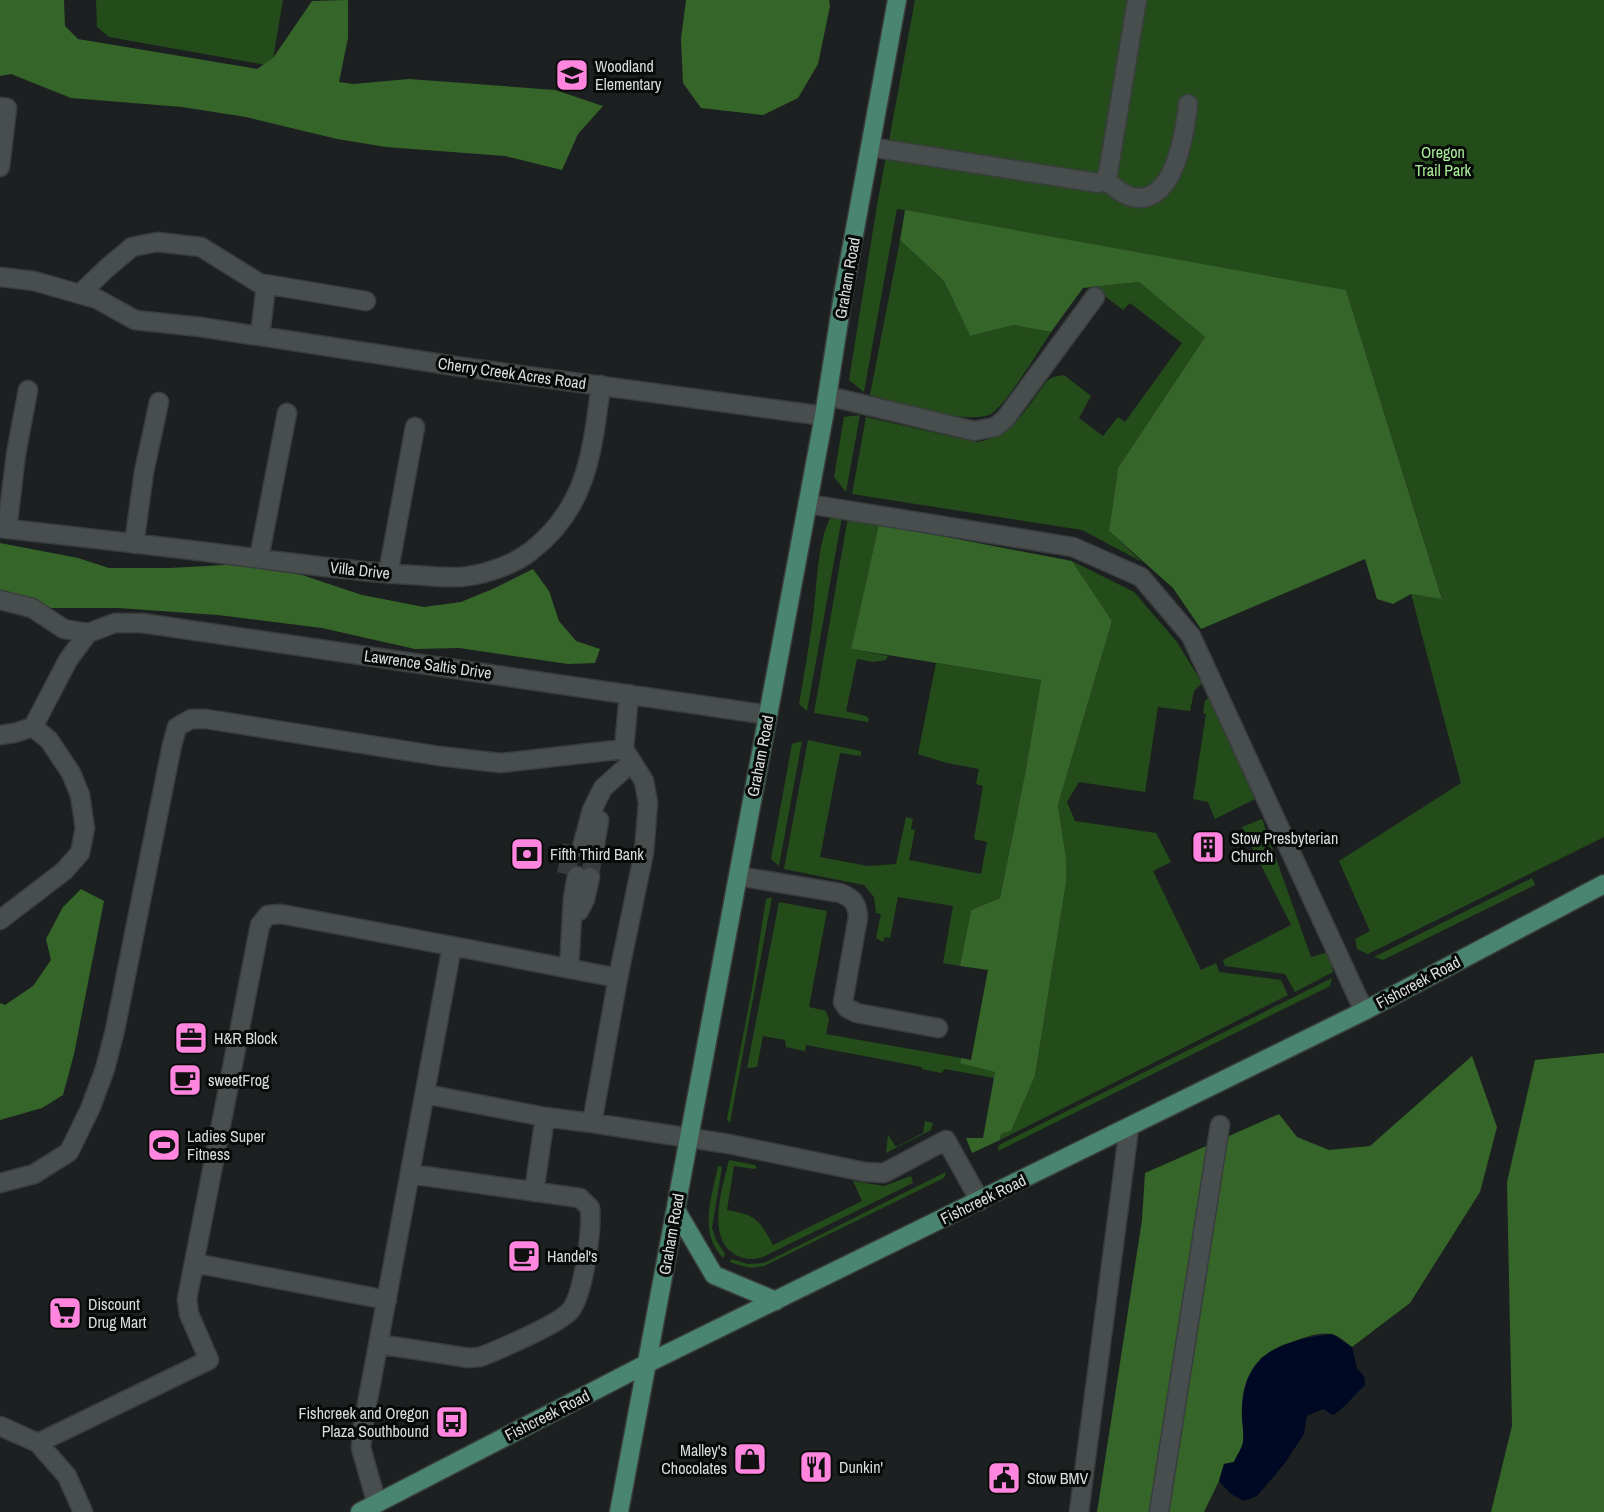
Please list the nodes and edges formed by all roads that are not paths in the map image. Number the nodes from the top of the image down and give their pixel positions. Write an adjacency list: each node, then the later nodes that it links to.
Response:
1 (897, 0): 5 (main road, Graham Road)
2 (1137, 0): 7 (street)
3 (1188, 104): 7 (street)
4 (0, 107): 6 (street)
5 (870, 147): 7 (street); 16 (main road, Graham Road)
6 (0, 167)
7 (1105, 180)
8 (0, 277): 10 (street, Cherry Creek Acres Road)
9 (266, 285): 10 (street); 12 (street); 13 (street)
10 (80, 294): 13 (street, Cherry Creek Acres Road)
11 (1095, 297): 16 (street)
12 (366, 301)
13 (260, 336): 14 (street, Cherry Creek Acres Road)
14 (601, 385): 19 (street, Cherry Creek Acres Road); 25 (street, Villa Drive)
15 (28, 390): 22 (street)
16 (828, 396): 19 (main road, Graham Road)
17 (159, 402): 23 (street)
18 (287, 413): 24 (street)
19 (824, 416): 21 (main road, Graham Road)
20 (415, 427): 25 (street)
21 (808, 504): 29 (main road, Graham Road); 41 (street)
22 (3, 529): 23 (street, Villa Drive)
23 (134, 544): 24 (street, Villa Drive)
24 (259, 558): 25 (street, Villa Drive)
25 (388, 574)
26 (0, 600): 27 (street)
27 (88, 633): 28 (street, Lawrence Saltis Drive); 30 (street)
28 (629, 694): 29 (street, Lawrence Saltis Drive); 32 (street)
29 (768, 715): 35 (main road, Graham Road)
30 (33, 728): 31 (street); 37 (street)
31 (0, 735)
32 (628, 756): 33 (street); 40 (street); 50 (street)
33 (583, 848)
34 (578, 875): 39 (street)
35 (738, 876): 42 (street); 48 (main road, Graham Road)
36 (1604, 884): 41 (main road, Fishcreek Road)
37 (0, 920)
38 (453, 946): 39 (street); 43 (street); 54 (street)
39 (568, 969): 40 (street)
40 (618, 978): 45 (street)
41 (1364, 1011): 47 (main road, Fishcreek Road)
42 (938, 1028)
43 (425, 1094): 44 (street); 49 (street)
44 (545, 1117): 45 (street); 51 (street)
45 (592, 1123): 48 (street)
46 (1220, 1125): 66 (street)
47 (1128, 1128): 52 (main road, Fishcreek Road); 65 (street)
48 (688, 1137): 52 (street); 53 (main road, Graham Road)
49 (410, 1174): 51 (street); 55 (street)
50 (0, 1183)
51 (534, 1191): 57 (street)
52 (980, 1201): 56 (main road, Fishcreek Road)
53 (676, 1210): 56 (main road); 58 (main road, Graham Road)
54 (194, 1263): 55 (street); 60 (street)
55 (387, 1300): 57 (street)
56 (776, 1301): 58 (main road, Fishcreek Road)
57 (378, 1344): 61 (street)
58 (648, 1363): 61 (main road, Fishcreek Road); 64 (main road, Graham Road)
59 (0, 1426): 60 (street)
60 (38, 1443): 62 (street)
61 (377, 1504): 63 (main road, Fishcreek Road)
62 (83, 1512)
63 (360, 1512)
64 (620, 1512)
65 (1079, 1512)
66 (1159, 1512)

